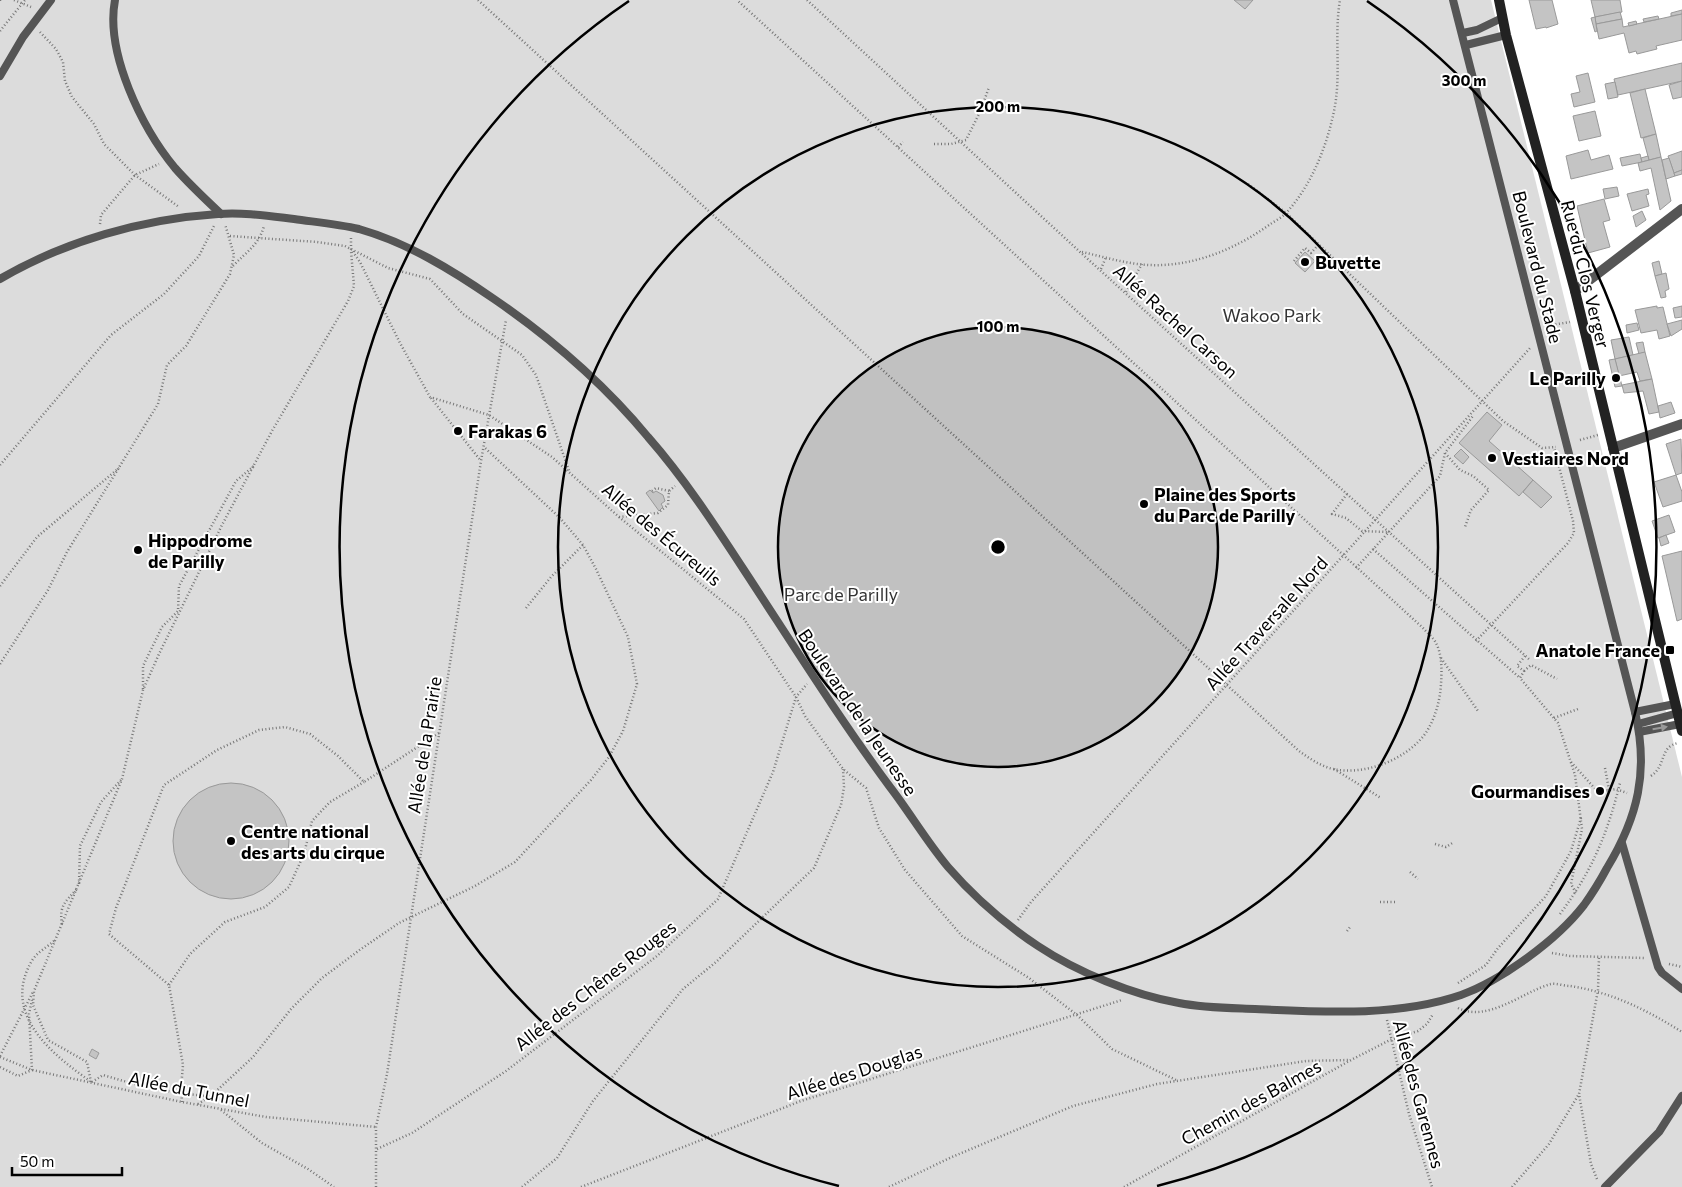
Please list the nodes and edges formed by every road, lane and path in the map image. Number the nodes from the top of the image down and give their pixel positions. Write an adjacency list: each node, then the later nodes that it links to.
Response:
1 (14, 0): 9 (path)
2 (51, 0): 11 (lane)
3 (115, 0): 24 (lane)
4 (478, 0): 92 (path)
5 (737, 0): 23 (path)
6 (1340, 0): 28 (path)
7 (1453, 0): 15 (lane, Boulevard du Stade)
8 (1499, 0): 12 (street, Rue du Clos Verger)
9 (24, 1): 11 (path); 14 (path)
10 (809, 1): 21 (path, Allée Rachel Carson)
11 (41, 13): 13 (lane)
12 (1502, 18): 15 (lane); 16 (street, Rue du Clos Verger)
13 (32, 24): 18 (lane); 25 (path)
14 (0, 31)
15 (1463, 33): 17 (lane, Boulevard du Stade)
16 (1506, 35): 17 (lane); 45 (street, Rue du Clos Verger)
17 (1466, 45): 50 (lane, Boulevard du Stade)
18 (0, 76)
19 (989, 86): 21 (path)
20 (903, 142): 23 (path)
21 (962, 142): 22 (path); 38 (path, Allée Rachel Carson)
22 (934, 144)
23 (898, 147): 77 (path)
24 (169, 159): 25 (path); 29 (lane)
25 (135, 175): 31 (path); 33 (path)
26 (1248, 184): 28 (path)
27 (1682, 209): 45 (street)
28 (1286, 213): 36 (path); 41 (path)
29 (221, 214): 30 (lane, Boulevard de la Jeunesse); 31 (lane, Boulevard de la Jeunesse); 34 (path); 62 (path)
30 (266, 216): 32 (lane, Boulevard de la Jeunesse); 35 (path)
31 (194, 217): 33 (lane, Boulevard de la Jeunesse)
32 (351, 227): 37 (path); 47 (lane, Boulevard de la Jeunesse)
33 (98, 236): 44 (lane, Boulevard de la Jeunesse)
34 (230, 236): 35 (path); 42 (path)
35 (260, 238): 37 (path); 42 (path)
36 (1319, 244): 40 (path); 53 (path)
37 (351, 249): 51 (path); 52 (path); 64 (path)
38 (1080, 252): 39 (path); 43 (path, Allée Rachel Carson)
39 (1106, 257): 41 (path); 43 (path)
40 (1294, 261)
41 (1142, 264): 46 (path)
42 (232, 267): 63 (path)
43 (1101, 269): 46 (path, Allée Rachel Carson)
44 (0, 279)
45 (1575, 291): 59 (street, Rue du Clos Verger)
46 (1126, 292): 69 (path, Allée Rachel Carson)
47 (508, 309): 51 (path, Allée de la Prairie); 66 (lane, Boulevard de la Jeunesse)
48 (1571, 321): 49 (path)
49 (1552, 326)
50 (1540, 336): 53 (path, Allée Traversale Nord); 97 (lane, Boulevard du Stade)
51 (502, 342): 54 (path, Allée de la Prairie); 65 (path)
52 (430, 397): 54 (path, Allée des Écureuils); 61 (path)
53 (1483, 403): 60 (path); 71 (path, Allée Traversale Nord); 82 (path)
54 (489, 415): 58 (path, Allée de la Prairie); 65 (path, Allée des Écureuils)
55 (1682, 424): 59 (street)
56 (1598, 435): 57 (path)
57 (1580, 440)
58 (484, 447): 61 (path, Allée de la Prairie); 75 (path)
59 (1613, 448): 98 (street, Rue du Clos Verger)
60 (1445, 453): 72 (path); 74 (path)
61 (482, 461): 101 (path, Allée de la Prairie)
62 (0, 466)
63 (122, 466): 79 (path); 87 (path)
64 (255, 466): 81 (path); 81 (path)
65 (569, 472): 70 (path, Allée des Écureuils)
66 (683, 481): 68 (path); 89 (lane, Boulevard de la Jeunesse)
67 (652, 491): 68 (path)
68 (669, 491): 70 (path)
69 (1346, 494): 71 (path, Allée Rachel Carson); 73 (path)
70 (619, 517): 94 (path, Allée des Écureuils)
71 (1376, 521): 73 (path, Allée Traversale Nord); 74 (path, Allée Rachel Carson)
72 (1465, 527)
73 (1367, 530): 74 (path); 77 (path, Allée Traversale Nord)
74 (1388, 532): 76 (path); 82 (path, Allée Rachel Carson)
75 (583, 545): 80 (path); 125 (path)
76 (1373, 548): 78 (path); 83 (path)
77 (1344, 556): 78 (path); 92 (path, Allée Traversale Nord)
78 (1356, 568): 84 (path)
79 (0, 586)
80 (526, 608)
81 (178, 611): 93 (path); 93 (path)
82 (1490, 624): 83 (path); 85 (path, Allée Rachel Carson)
83 (1476, 641): 90 (path)
84 (1440, 656): 96 (path); 104 (path)
85 (1525, 656): 86 (path, Allée Rachel Carson); 88 (path)
86 (1530, 660)
87 (0, 664)
88 (1524, 671): 90 (path); 91 (path)
89 (814, 676): 94 (path, Allée des Chênes Rouges); 128 (lane, Boulevard de la Jeunesse)
90 (1520, 678): 99 (path)
91 (1557, 679)
92 (1227, 686): 104 (path); 128 (path, Allée Traversale Nord)
93 (143, 690): 107 (path)
94 (796, 697): 106 (path, Allée des Écureuils); 163 (path, Allée des Chênes Rouges)
95 (1578, 709): 99 (path)
96 (1478, 710)
97 (1635, 712): 98 (lane); 100 (lane, Boulevard du Stade)
98 (1679, 717): 100 (lane)
99 (1554, 718): 103 (path)
100 (1638, 728): 108 (lane, Boulevard du Stade)
101 (439, 733): 109 (path); 125 (path, Allée de la Prairie)
102 (1682, 742): 108 (path)
103 (1570, 761): 111 (path); 115 (path)
104 (1333, 768): 114 (path)
105 (1605, 768): 111 (path)
106 (843, 769): 144 (path, Allée des Écureuils); 166 (path)
107 (122, 779): 121 (path); 121 (path)
108 (1641, 779): 113 (lane, Boulevard du Stade)
109 (364, 782): 136 (path); 136 (path)
110 (1620, 783): 112 (path)
111 (1609, 790): 112 (path)
112 (1619, 790): 113 (path); 122 (path)
113 (1638, 797): 117 (lane, Boulevard du Stade)
114 (1381, 798)
115 (1581, 818): 122 (path); 141 (path, Chemin des Balmes)
116 (1454, 842): 118 (path)
117 (1622, 843): 132 (lane, Boulevard du Stade); 137 (lane)
118 (1435, 844)
119 (1410, 872): 120 (path)
120 (1418, 879)
121 (79, 887): 127 (path); 127 (path)
122 (1576, 892): 126 (path)
123 (1380, 902): 124 (path)
124 (1397, 902)
125 (410, 919): 157 (path); 162 (path, Allée de la Prairie)
126 (1555, 920)
127 (62, 924): 131 (path)
128 (1012, 927): 140 (lane, Boulevard de la Jeunesse)
129 (1350, 927): 130 (path)
130 (1347, 931)
131 (55, 940): 135 (path); 139 (path)
132 (1535, 951): 133 (path); 141 (lane, Boulevard de la Jeunesse)
133 (1599, 957): 134 (path); 138 (path)
134 (1641, 958)
135 (18, 985)
136 (169, 985): 155 (path)
137 (1682, 989)
138 (1598, 990): 141 (path); 146 (path); 156 (path)
139 (34, 991): 145 (path); 147 (path); 154 (path)
140 (1140, 994): 143 (lane, Boulevard de la Jeunesse); 144 (path, Allée des Douglas)
141 (1442, 1000): 143 (lane, Boulevard de la Jeunesse); 148 (path, Chemin des Balmes)
142 (17, 1009): 145 (path)
143 (1379, 1010): 148 (path, Allée des Garennes)
144 (1077, 1015): 153 (path, Allée des Écureuils); 167 (path, Allée des Douglas)
145 (20, 1018): 147 (path); 149 (path)
146 (1682, 1032)
147 (31, 1033): 152 (path); 154 (path)
148 (1390, 1040): 150 (path, Chemin des Balmes); 170 (path, Allée des Garennes)
149 (0, 1057): 152 (path, Allée du Tunnel)
150 (1351, 1060): 153 (path); 169 (path, Chemin des Balmes)
151 (0, 1067): 152 (path)
152 (32, 1070): 154 (path, Allée du Tunnel)
153 (1178, 1081): 168 (path)
154 (91, 1082): 155 (path); 159 (path, Allée du Tunnel)
155 (181, 1094): 157 (path); 159 (path)
156 (1579, 1094): 171 (path); 172 (path)
157 (211, 1096): 160 (path)
158 (1682, 1096): 172 (lane)
159 (182, 1102): 160 (path, Allée du Tunnel)
160 (198, 1104): 161 (path, Allée du Tunnel)
161 (220, 1109): 162 (path, Allée du Tunnel); 164 (path)
162 (376, 1127): 163 (path, Allée de la Prairie)
163 (377, 1149): 165 (path, Allée de la Prairie)
164 (334, 1187)
165 (376, 1187)
166 (522, 1187)
167 (581, 1187)
168 (889, 1187)
169 (1124, 1187)
170 (1432, 1187)
171 (1512, 1187)
172 (1603, 1187)

